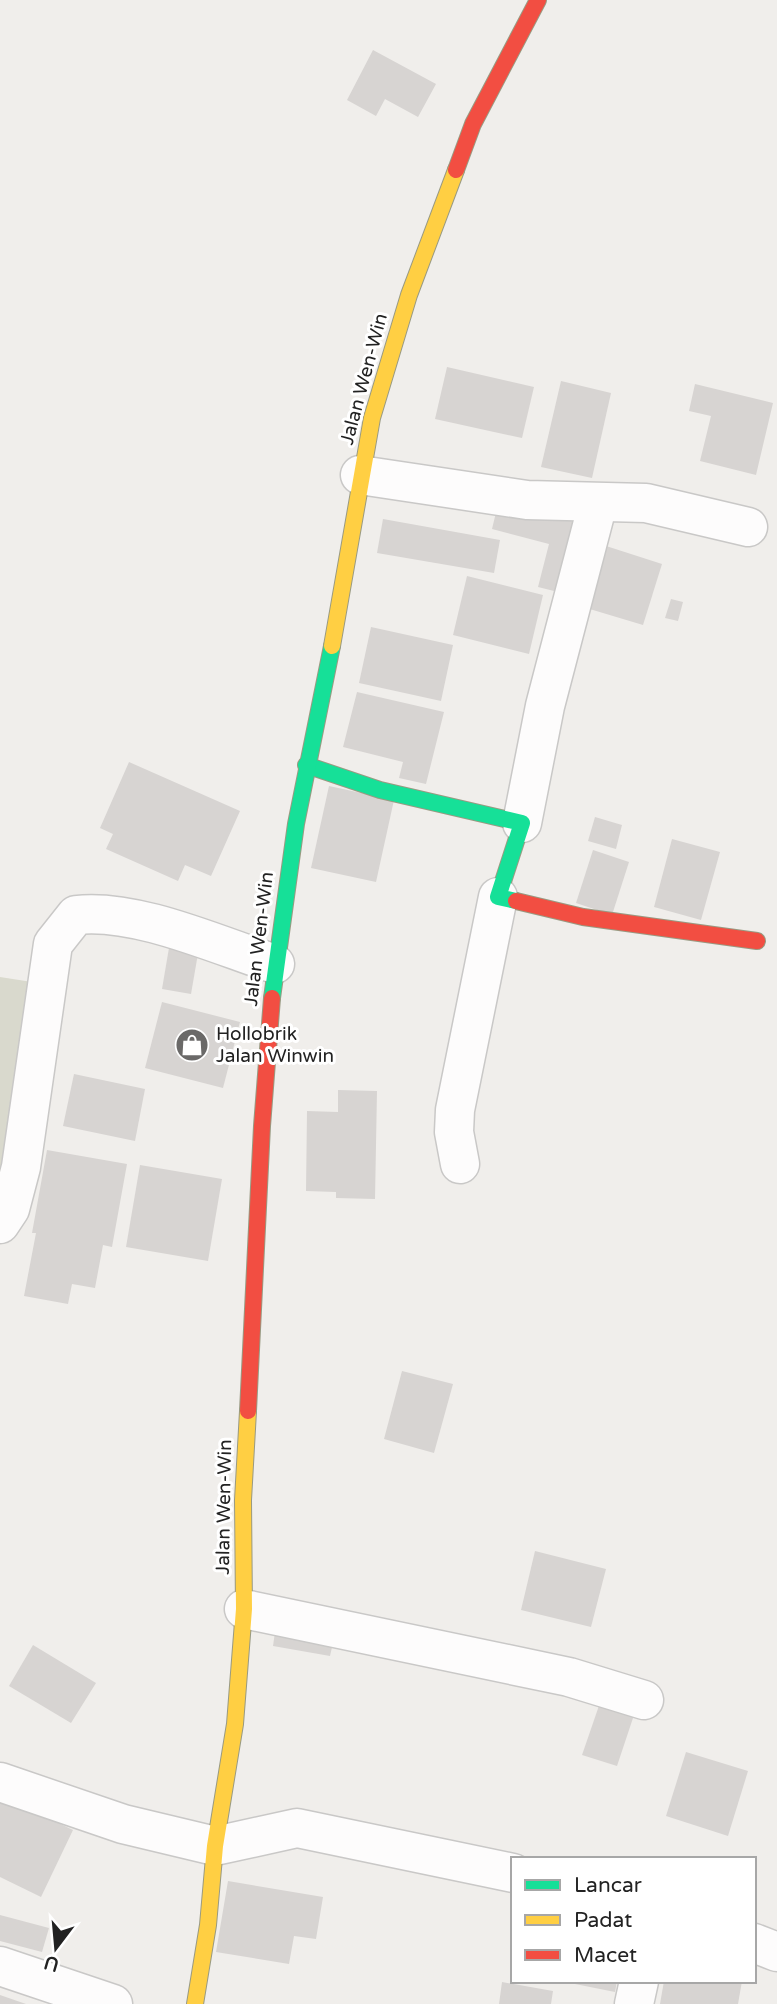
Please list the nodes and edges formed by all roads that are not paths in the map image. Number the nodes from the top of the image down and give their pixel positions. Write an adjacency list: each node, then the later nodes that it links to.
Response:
1 (538, 0): 2 (street, Jalan Wen-Win)
2 (360, 475): 3 (street); 5 (street, Jalan Wen-Win)
3 (598, 503): 4 (street); 6 (street)
4 (748, 527)
5 (306, 765): 6 (street); 9 (street, Jalan Wen-Win)
6 (522, 823): 7 (street)
7 (498, 897): 8 (street); 10 (street)
8 (757, 941)
9 (275, 964): 11 (street); 12 (street, Jalan Wen-Win)
10 (460, 1164)
11 (0, 1224)
12 (244, 1609): 13 (street); 15 (street, Jalan Wen-Win)
13 (644, 1700)
14 (0, 1782): 15 (street)
15 (215, 1846): 16 (street); 22 (street, Jalan Wen-Win)
16 (511, 1873)
17 (756, 1944): 18 (street)
18 (777, 1952)
19 (0, 1966): 21 (street)
20 (639, 1983): 23 (street)
21 (113, 2004)
22 (195, 2004)
23 (634, 2004)

